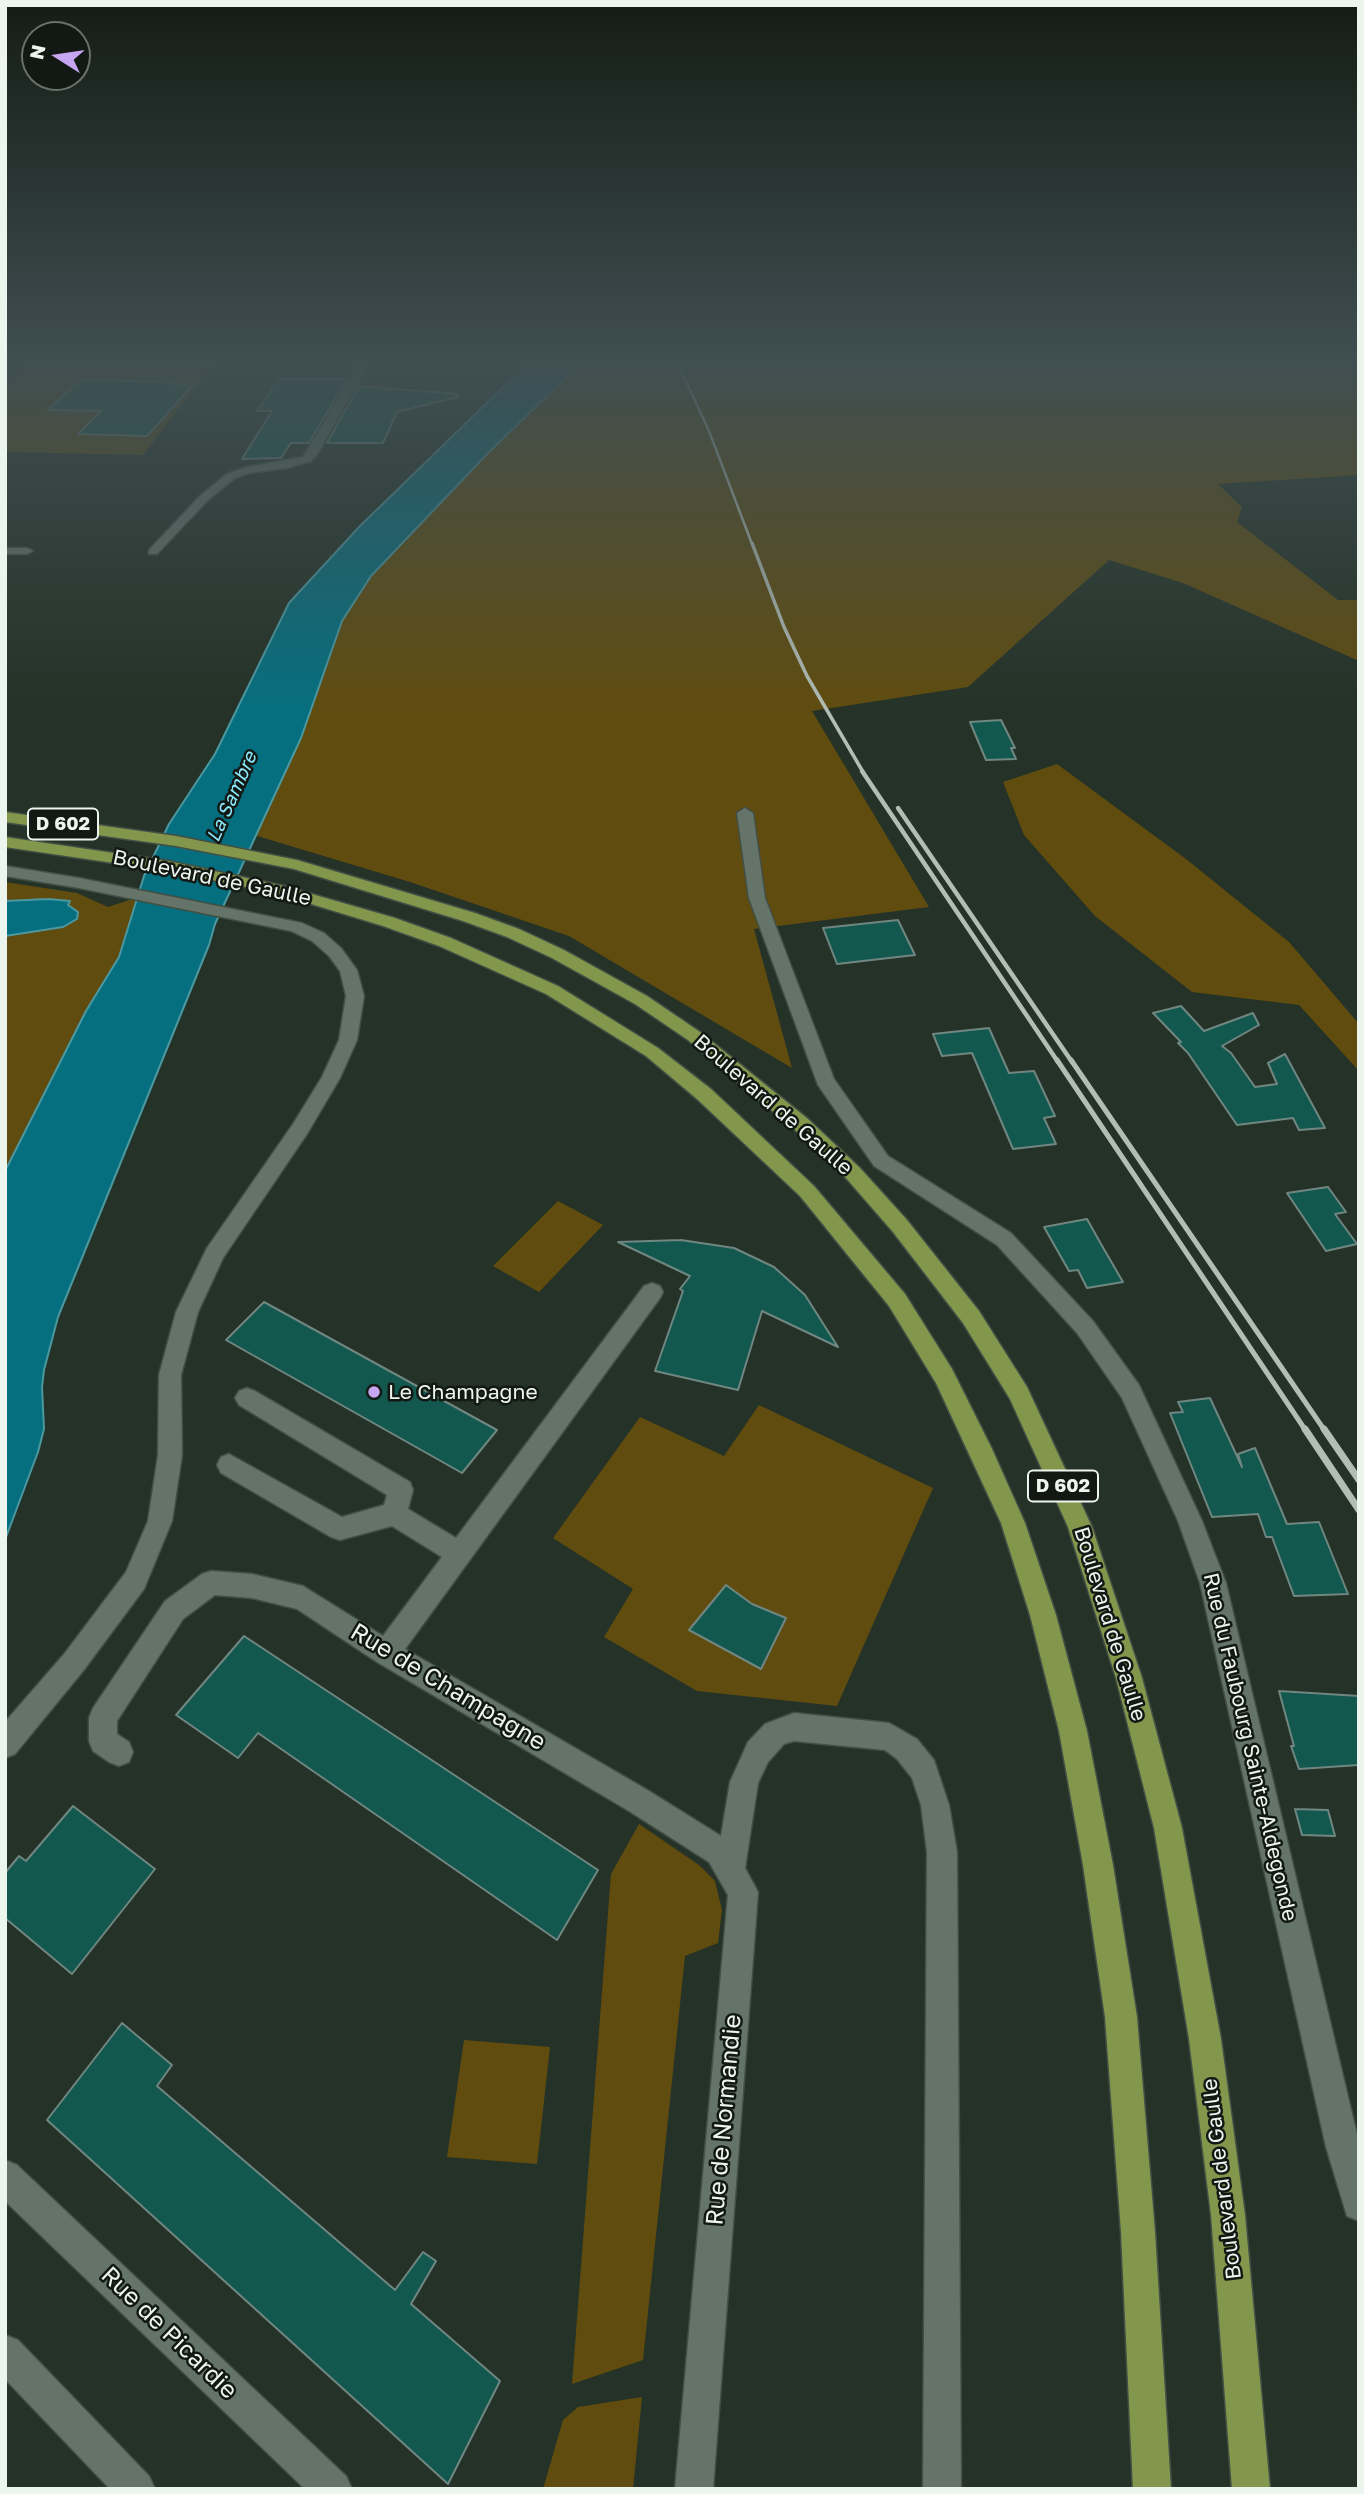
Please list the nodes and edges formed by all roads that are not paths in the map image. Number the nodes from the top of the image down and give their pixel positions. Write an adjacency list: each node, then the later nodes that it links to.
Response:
1 (226, 480): 4 (street)
2 (5, 551): 3 (street)
3 (27, 551)
4 (153, 552)
5 (745, 813): 20 (street, Rue du Faubourg Sainte-Aldegonde)
6 (5, 817): 27 (main road, Boulevard de Gaulle / D 602)
7 (5, 842): 26 (main road, Boulevard de Gaulle / D 602)
8 (5, 871): 15 (street)
9 (652, 1292): 13 (street)
10 (247, 1398): 12 (street)
11 (229, 1465): 12 (street)
12 (394, 1514): 13 (street)
13 (459, 1554): 14 (street)
14 (387, 1653): 16 (street, Rue de Champagne); 17 (street, Rue de Champagne)
15 (5, 1744)
16 (119, 1752)
17 (639, 1801): 18 (street, Rue de Normandie)
18 (730, 1871): 24 (street, Rue de Normandie); 25 (street)
19 (5, 2177): 23 (street, Rue de Picardie)
20 (1359, 2204)
21 (5, 2353): 22 (street)
22 (136, 2489)
23 (333, 2489)
24 (694, 2489)
25 (942, 2489)
26 (1152, 2489)
27 (1251, 2489)

